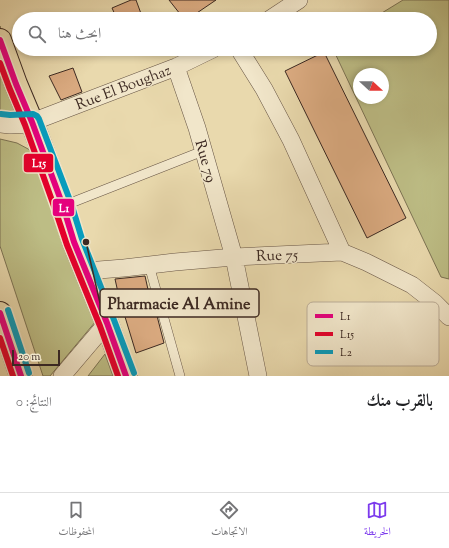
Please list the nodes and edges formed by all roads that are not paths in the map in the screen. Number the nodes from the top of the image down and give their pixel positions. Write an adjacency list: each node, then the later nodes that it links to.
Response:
1 (299, 0): 2 (street)
2 (281, 12)
3 (0, 40): 8 (main road)
4 (199, 56): 6 (street, Rue El Boughaz)
5 (244, 56): 11 (street)
6 (176, 67): 8 (street, Rue El Boughaz); 9 (street, Rue 79)
7 (0, 122): 8 (street)
8 (32, 122): 10 (main road)
9 (203, 151): 10 (lane); 12 (street, Rue 79)
10 (63, 206): 14 (main road)
11 (342, 252): 12 (street, Rue 75); 15 (street, Rue 75)
12 (234, 257): 13 (street, Rue 75); 20 (street, Rue 79)
13 (149, 265): 14 (street, Rue 75); 24 (lane)
14 (86, 271): 19 (main road)
15 (434, 302)
16 (439, 307): 18 (street, Rue 75)
17 (0, 313): 21 (main road)
18 (449, 317)
19 (107, 323): 22 (street); 23 (main road)
20 (256, 375)
21 (21, 376)
22 (62, 376)
23 (126, 376)
24 (180, 376)

